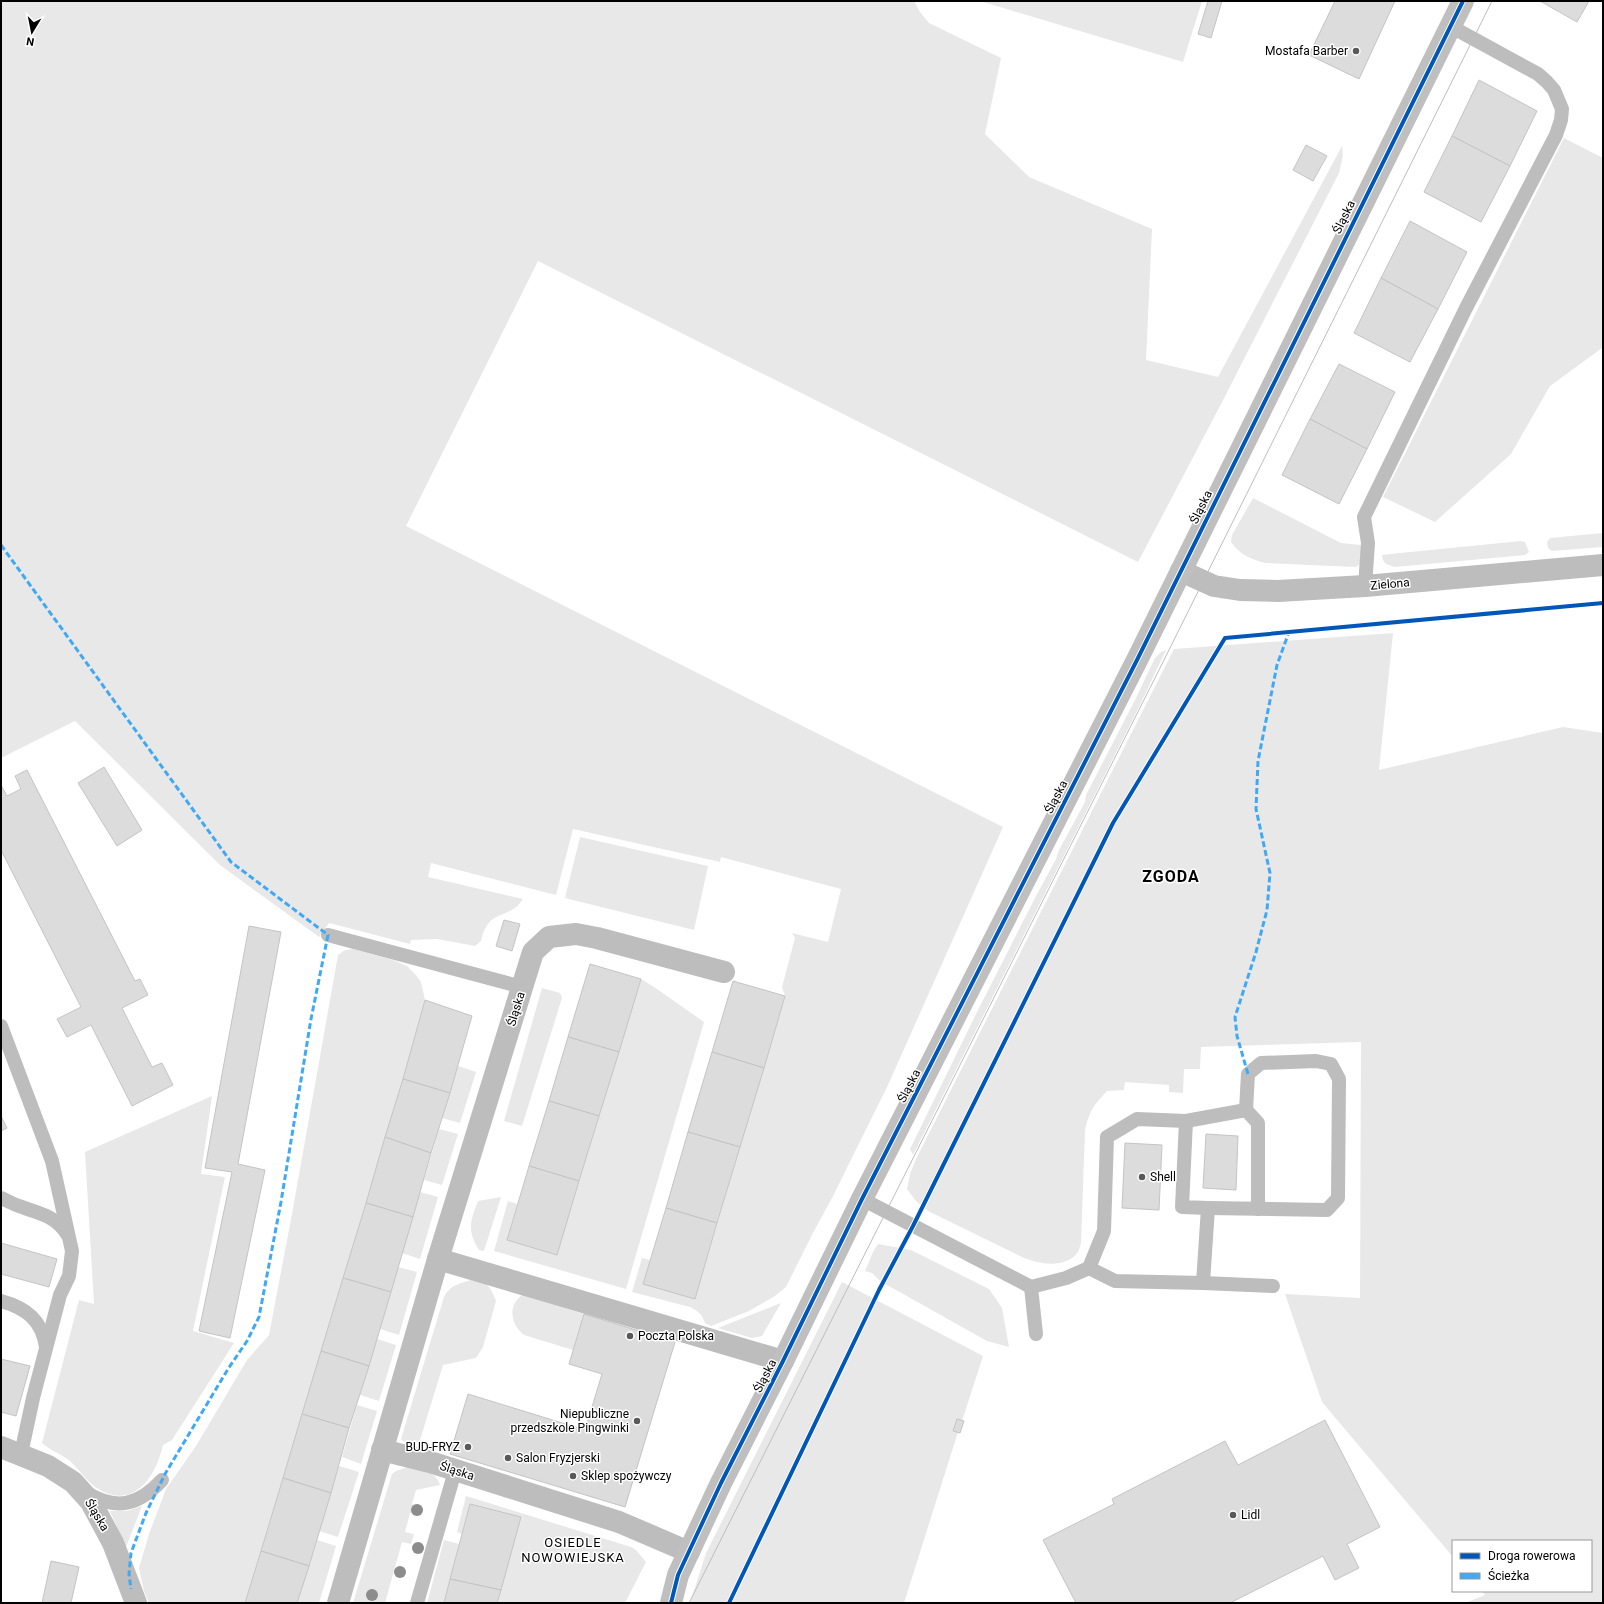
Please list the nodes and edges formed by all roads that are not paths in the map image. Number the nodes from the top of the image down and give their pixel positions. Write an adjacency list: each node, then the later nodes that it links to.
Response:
1 (1463, 1): 2 (street, Śląska)
2 (1450, 26): 4 (street, Śląska); 5 (lane)
3 (1603, 565): 5 (street, Zielona)
4 (1180, 571): 5 (street, Zielona); 13 (street, Śląska)
5 (1365, 586)
6 (328, 935): 8 (lane)
7 (724, 972): 8 (street, Śląska)
8 (522, 987): 17 (street, Śląska)
9 (1, 1026): 16 (lane)
10 (1246, 1110): 11 (lane); 15 (lane); 15 (lane)
11 (1186, 1120): 14 (lane); 18 (lane)
12 (1, 1198): 16 (lane)
13 (862, 1200): 21 (lane); 25 (street, Śląska)
14 (1208, 1208): 15 (lane); 19 (lane)
15 (1258, 1209)
16 (69, 1238): 24 (lane)
17 (438, 1259): 25 (street, Śląska); 27 (street, Śląska)
18 (1089, 1268): 19 (lane); 21 (lane)
19 (1203, 1283): 20 (lane)
20 (1272, 1286)
21 (1031, 1287): 23 (lane)
22 (1, 1301): 24 (lane)
23 (1036, 1334)
24 (46, 1347): 26 (lane)
25 (783, 1361): 31 (street, Śląska)
26 (11, 1450): 30 (street, Śląska)
27 (382, 1450): 28 (street, Śląska); 34 (street, Śląska)
28 (455, 1471): 31 (street, Śląska); 35 (lane)
29 (162, 1480): 30 (lane)
30 (77, 1487): 33 (street, Śląska)
31 (689, 1552): 32 (street, Śląska)
32 (678, 1575): 36 (street); 37 (street, Śląska)
33 (136, 1603)
34 (338, 1603)
35 (417, 1603)
36 (658, 1603)
37 (671, 1603)

